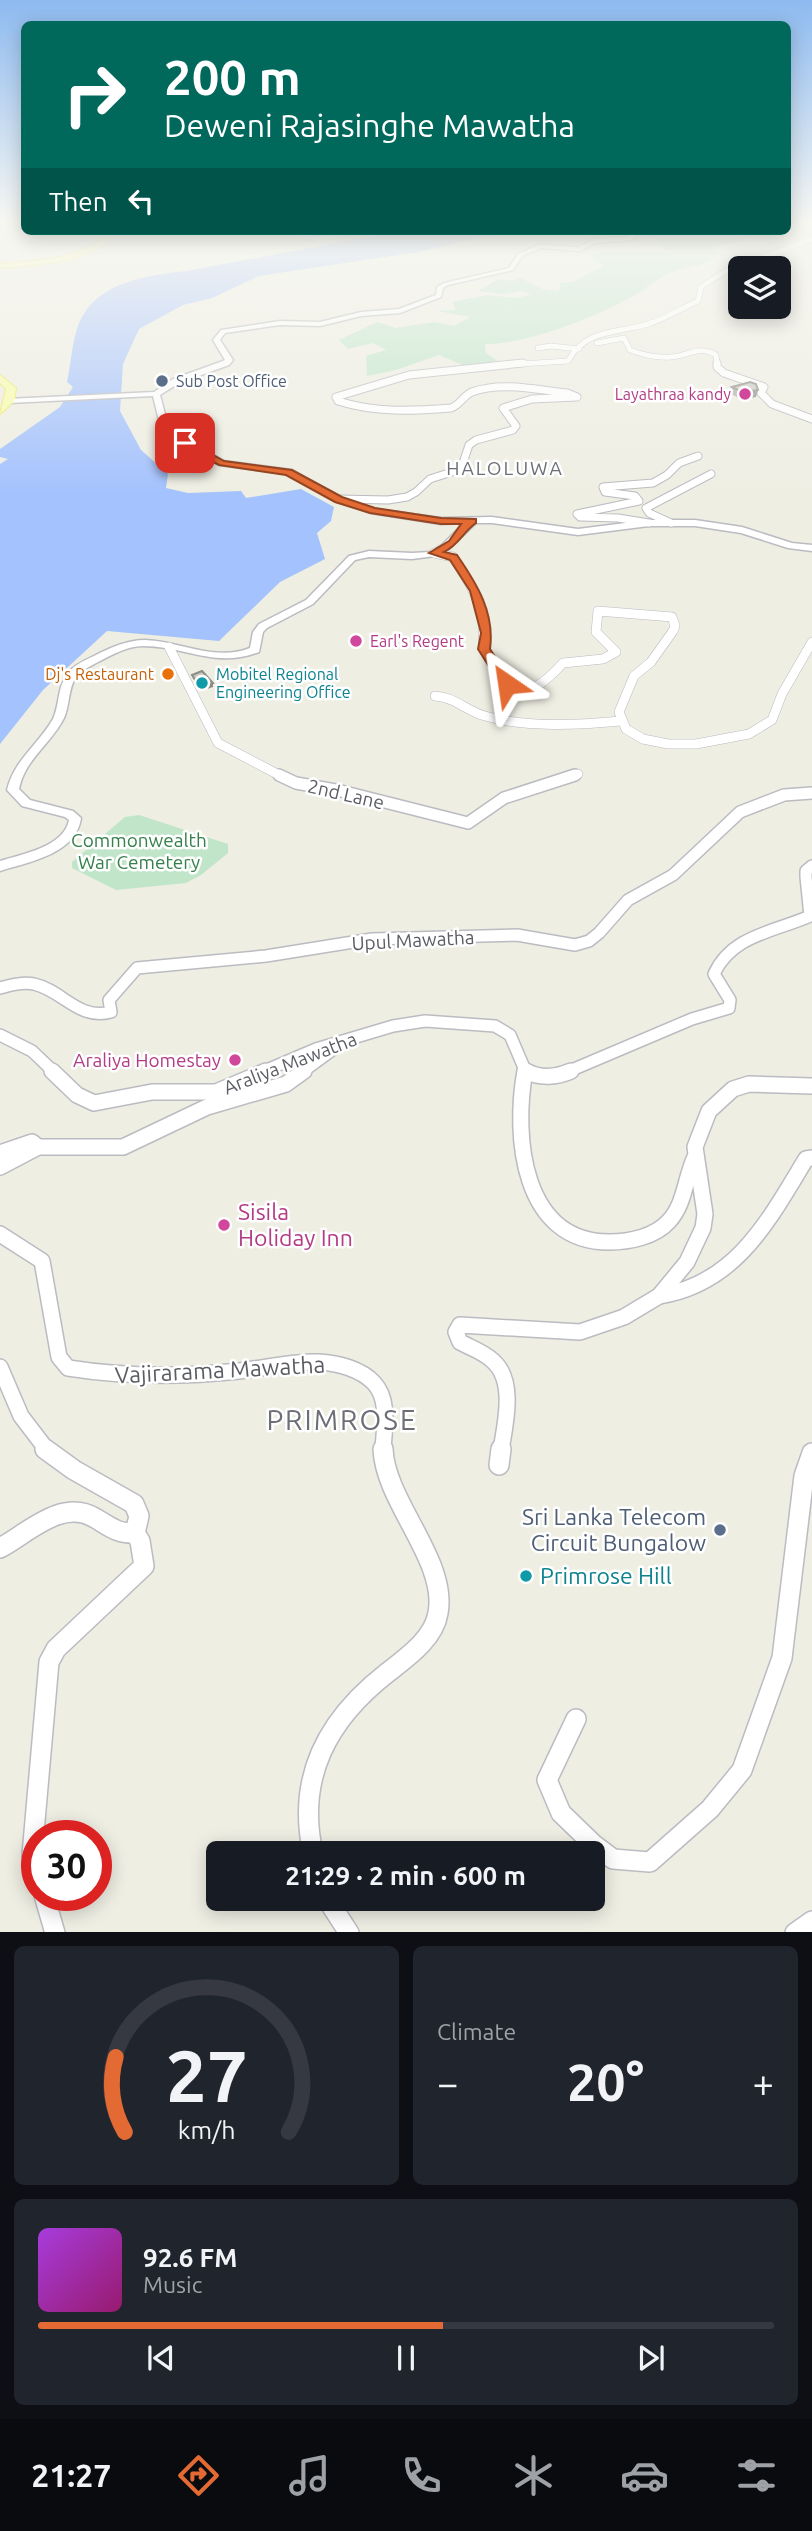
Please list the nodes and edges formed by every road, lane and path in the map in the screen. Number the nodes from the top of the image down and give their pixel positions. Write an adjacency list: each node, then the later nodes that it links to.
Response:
1 (377, 312): 8 (street)
2 (674, 312): 4 (street)
3 (626, 323): 4 (street)
4 (648, 324): 6 (street)
5 (538, 348): 6 (street)
6 (574, 350): 11 (street); 14 (street)
7 (0, 378): 9 (main road)
8 (156, 394): 9 (street); 14 (street)
9 (9, 401): 10 (main road)
10 (0, 411)
11 (812, 419)
12 (698, 456): 16 (street)
13 (710, 474): 17 (street)
14 (338, 499): 15 (street)
15 (473, 521): 16 (street); 19 (street)
16 (649, 523): 17 (street)
17 (671, 523): 18 (street)
18 (812, 548)
19 (434, 553): 21 (street); 23 (street)
20 (812, 642): 23 (street)
21 (169, 647): 24 (street, 2nd Lane); 26 (street)
22 (435, 696): 23 (street)
23 (621, 721)
24 (578, 774)
25 (812, 793): 28 (street, Upul Mawatha)
26 (0, 866)
27 (812, 866): 31 (street)
28 (0, 988)
29 (0, 1035): 30 (street, Araliya Mawatha)
30 (346, 1040): 31 (street, Araliya Mawatha); 33 (street)
31 (526, 1070): 35 (street)
32 (812, 1086): 35 (street)
33 (38, 1147): 34 (street); 37 (street)
34 (0, 1153)
35 (695, 1157): 39 (street)
36 (812, 1158): 39 (street)
37 (0, 1167)
38 (0, 1234): 47 (street, Vajirarama Mawatha)
39 (659, 1296): 42 (street)
40 (0, 1367): 43 (street)
41 (812, 1453): 45 (street)
42 (499, 1465)
43 (135, 1533): 44 (street); 46 (street)
44 (0, 1548)
45 (576, 1719)
46 (35, 1820)
47 (309, 1841)
48 (49, 1911): 51 (street)
49 (335, 1911): 52 (street)
50 (812, 1921): 53 (street)
51 (55, 1932)
52 (348, 1932)
53 (796, 1932)

